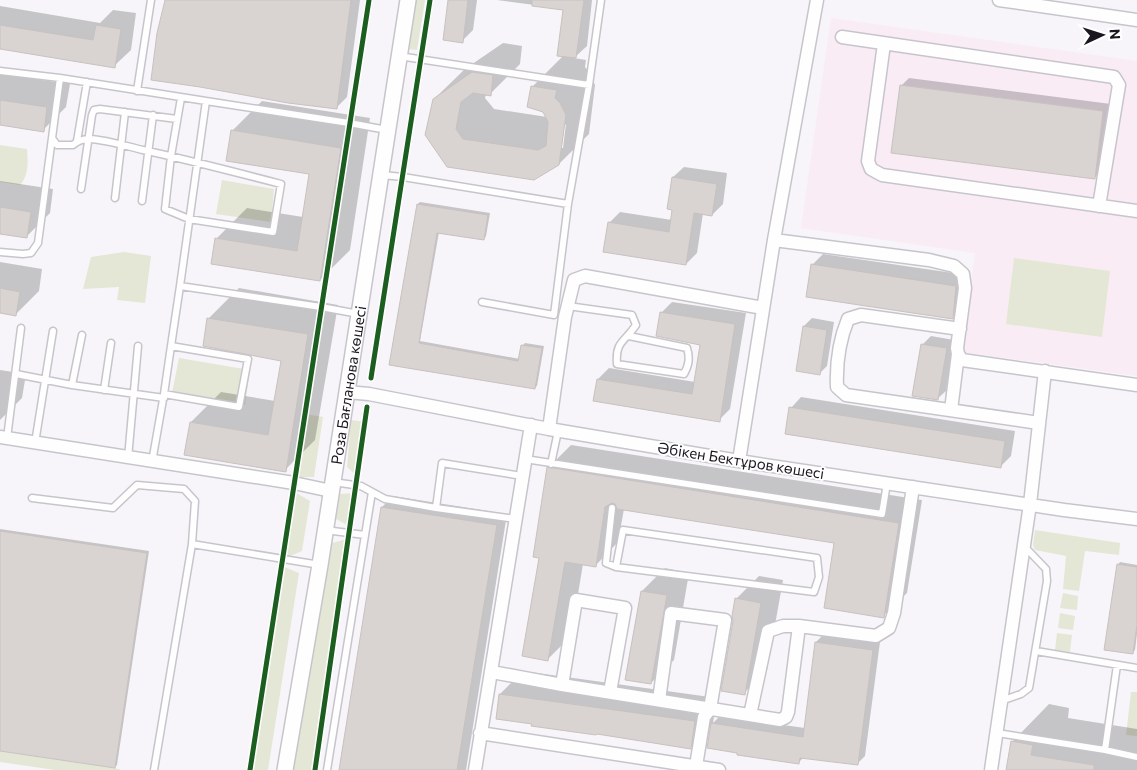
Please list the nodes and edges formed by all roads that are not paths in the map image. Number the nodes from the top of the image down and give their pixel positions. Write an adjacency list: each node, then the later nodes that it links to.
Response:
1 (151, 0): 14 (lane)
2 (408, 0): 9 (street, Роза Бағланова көшесі)
3 (601, 0): 13 (lane)
4 (818, 0): 36 (street)
5 (999, 0): 6 (street)
6 (1137, 20)
7 (842, 37): 8 (street)
8 (884, 44): 33 (street); 33 (street)
9 (399, 56): 13 (lane); 20 (street, Роза Бағланова көшесі)
10 (0, 71): 11 (lane)
11 (60, 78): 12 (lane); 21 (lane)
12 (87, 82): 14 (lane); 23 (lane)
13 (589, 85): 32 (lane)
14 (137, 90): 15 (lane)
15 (181, 98): 16 (lane); 19 (lane)
16 (206, 102): 20 (lane); 27 (lane)
17 (125, 112): 18 (lane); 22 (lane); 24 (lane)
18 (153, 115): 19 (lane); 25 (lane)
19 (177, 119): 26 (lane)
20 (387, 130): 28 (street, Роза Бағланова көшесі)
21 (52, 138): 23 (lane); 37 (lane)
22 (88, 139): 23 (lane); 24 (lane); 29 (lane)
23 (77, 142)
24 (121, 145): 25 (lane); 30 (lane)
25 (148, 151): 26 (lane); 31 (lane)
26 (171, 156): 27 (lane); 35 (lane)
27 (198, 162): 35 (lane); 35 (lane)
28 (380, 175): 32 (lane); 42 (street, Роза Бағланова көшесі)
29 (81, 189)
30 (115, 198)
31 (142, 201)
32 (568, 204): 41 (lane)
33 (1099, 206): 34 (street)
34 (1137, 211)
35 (189, 219): 38 (lane)
36 (774, 240): 40 (street); 44 (street)
37 (0, 252)
38 (180, 286): 42 (lane); 50 (lane)
39 (482, 302): 41 (lane)
40 (763, 308): 41 (street); 69 (street)
41 (562, 312): 47 (lane); 64 (street)
42 (359, 314): 58 (street, Роза Бағланова көшесі)
43 (21, 328): 53 (lane)
44 (960, 330): 51 (street); 61 (street)
45 (53, 331): 54 (lane)
46 (82, 335): 55 (lane)
47 (629, 336): 47 (lane)
48 (111, 343): 57 (lane)
49 (138, 346): 59 (lane)
50 (170, 346): 60 (lane); 60 (lane)
51 (958, 354): 52 (street); 61 (street)
52 (1045, 371): 56 (street); 62 (street)
53 (16, 374): 54 (lane); 65 (lane)
54 (44, 381): 55 (lane); 66 (lane)
55 (72, 385): 57 (lane)
56 (1137, 385)
57 (104, 390): 59 (lane)
58 (346, 392): 63 (street, Әбікен Бектұров көшесі); 74 (street, Роза Бағланова көшесі)
59 (134, 393): 60 (lane); 67 (lane)
60 (164, 396): 70 (lane)
61 (951, 410): 62 (street)
62 (1039, 422): 78 (street)
63 (531, 425): 64 (street, Әбікен Бектұров көшесі); 68 (street)
64 (554, 430): 69 (street, Әбікен Бектұров көшесі); 71 (lane)
65 (4, 438): 66 (street)
66 (35, 443): 67 (street)
67 (128, 458): 70 (street)
68 (525, 459): 71 (lane); 72 (street)
69 (740, 461): 73 (street, Әбікен Бектұров көшесі)
70 (152, 462): 74 (street)
71 (551, 464): 73 (lane)
72 (522, 476): 79 (lane); 81 (street)
73 (887, 483): 75 (street, Әбікен Бектұров көшесі)
74 (332, 486): 76 (lane); 83 (street, Роза Бағланова көшесі)
75 (913, 487): 78 (street, Әбікен Бектұров көшесі); 89 (street)
76 (372, 492): 79 (lane); 84 (lane)
77 (32, 498): 85 (lane)
78 (1030, 504): 82 (street, Әбікен Бектұров көшесі); 86 (street)
79 (436, 508): 81 (lane)
80 (612, 508): 88 (lane)
81 (516, 519): 93 (street)
82 (1137, 519)
83 (325, 530): 84 (lane); 87 (street, Роза Бағланова көшесі)
84 (365, 535): 108 (lane)
85 (192, 544): 87 (lane); 106 (lane)
86 (1024, 546): 90 (lane); 97 (street)
87 (320, 565): 107 (street, Роза Бағланова көшесі)
88 (616, 567): 88 (lane)
89 (799, 626): 99 (street); 99 (street)
90 (1036, 651): 91 (lane); 97 (lane)
91 (1118, 665): 92 (lane); 102 (lane)
92 (1137, 668)
93 (492, 672): 94 (street); 100 (street)
94 (562, 685): 95 (street); 95 (street)
95 (610, 692): 96 (street)
96 (659, 700): 98 (street); 98 (street)
97 (1001, 701): 101 (street)
98 (710, 709): 99 (street); 104 (street)
99 (750, 715)
100 (480, 732): 105 (street); 109 (street)
101 (997, 733): 102 (lane); 111 (street)
102 (1105, 750): 103 (lane)
103 (1137, 757)
104 (696, 766): 105 (street); 110 (street)
105 (674, 767)
106 (154, 770)
107 (285, 770)
108 (327, 770)
109 (475, 770)
110 (719, 770)
111 (991, 770)

